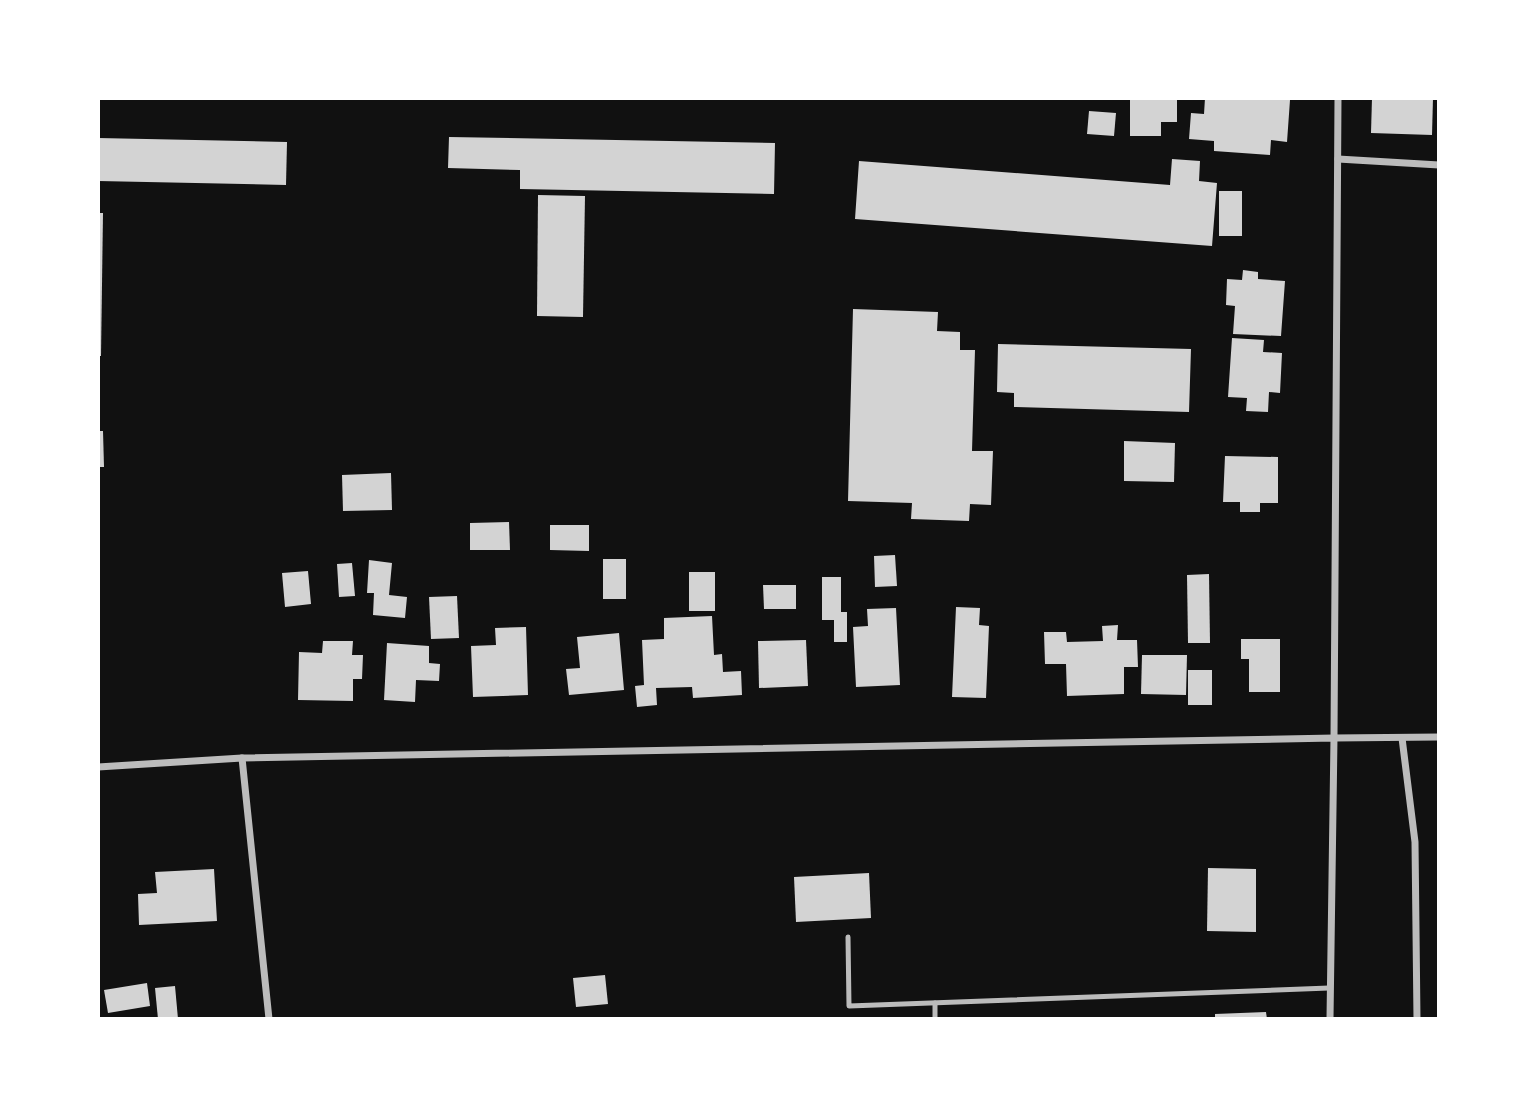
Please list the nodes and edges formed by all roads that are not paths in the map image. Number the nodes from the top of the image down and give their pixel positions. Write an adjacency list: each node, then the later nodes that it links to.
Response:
1 (1338, 98): 2 (street)
2 (1338, 159): 3 (street); 5 (street)
3 (1439, 165)
4 (1439, 737): 6 (street)
5 (1334, 738): 6 (street); 7 (street); 10 (street)
6 (1402, 738): 15 (street)
7 (242, 758): 8 (street); 12 (street)
8 (98, 766)
9 (848, 937): 11 (lane)
10 (1329, 988): 11 (lane); 14 (street)
11 (935, 1003): 13 (lane)
12 (269, 1019)
13 (935, 1019)
14 (1330, 1019)
15 (1418, 1019)

